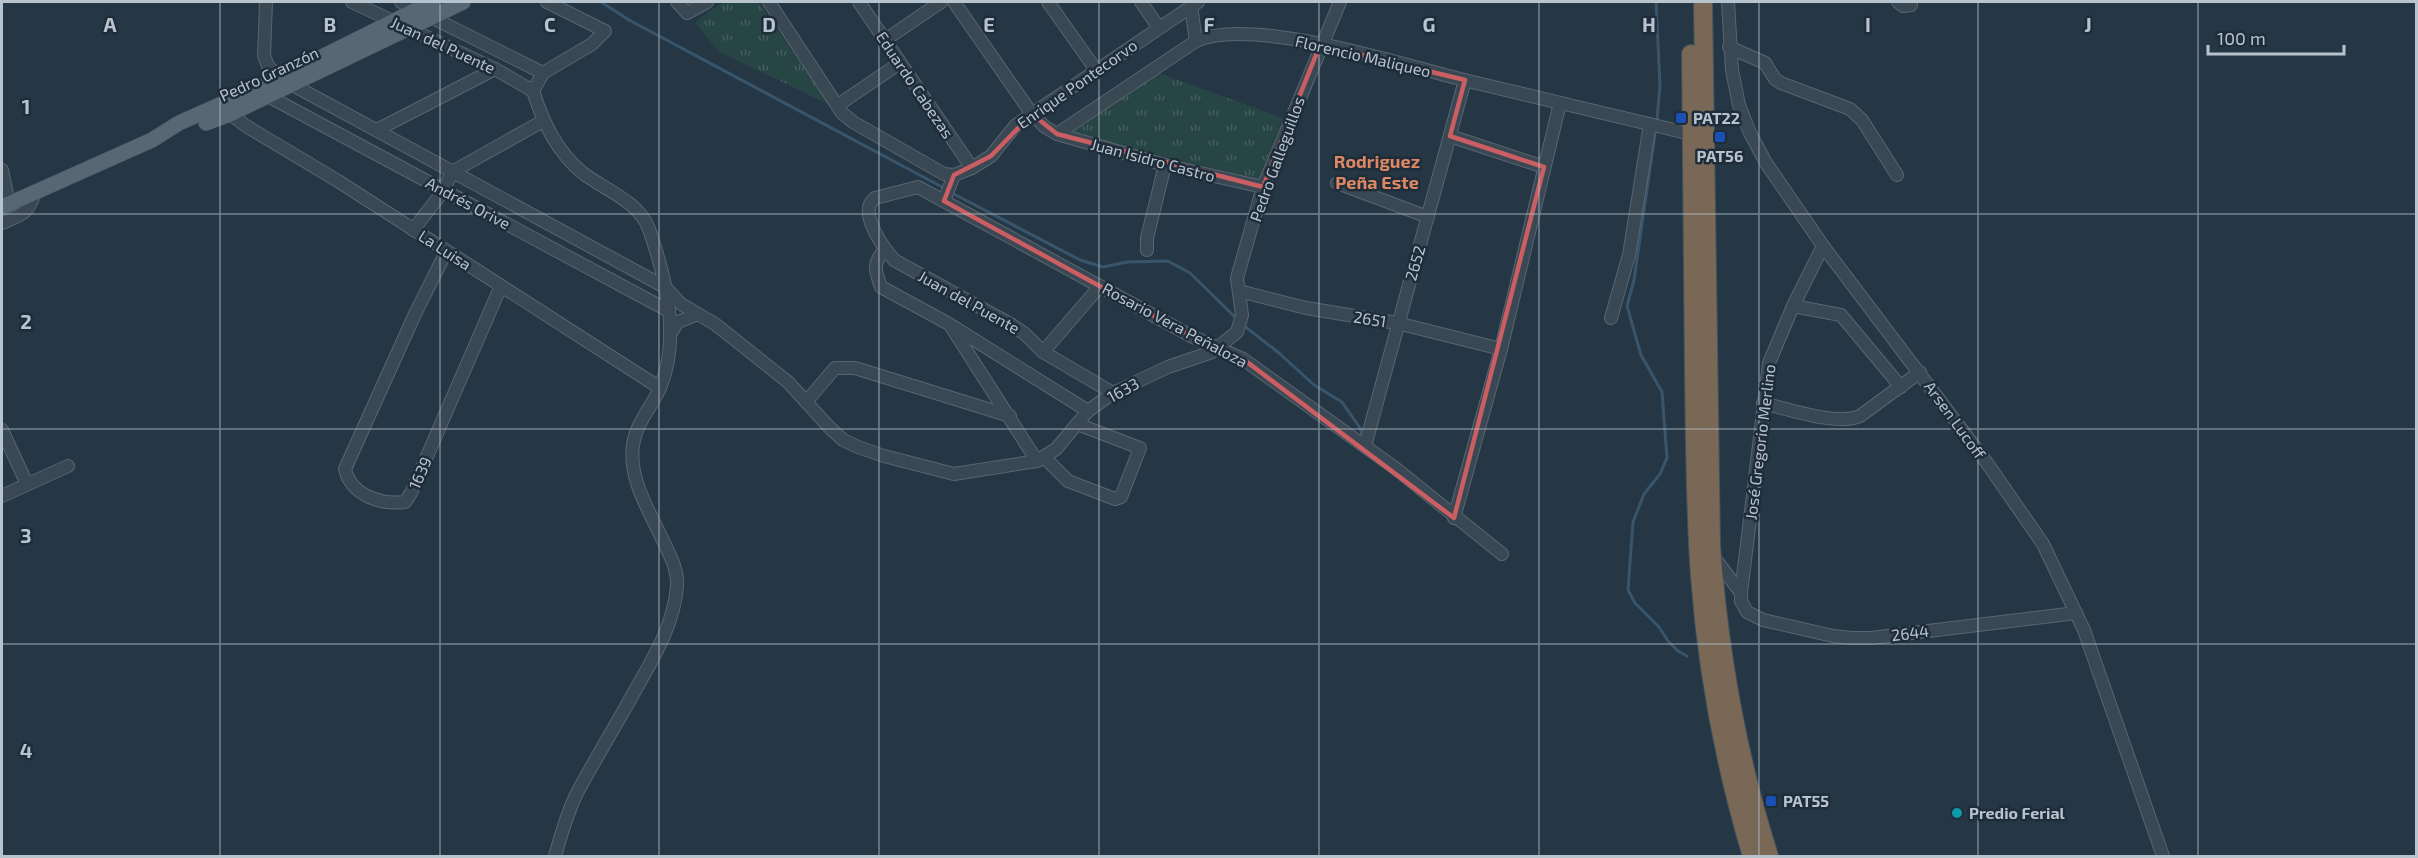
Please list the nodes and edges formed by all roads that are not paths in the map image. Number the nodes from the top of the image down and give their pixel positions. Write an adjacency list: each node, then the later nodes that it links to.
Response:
1 (266, 2): 34 (street)
2 (352, 2): 23 (street, Juan del Puente)
3 (401, 2): 21 (street, Juan del Puente)
4 (463, 2): 22 (main road, Pedro Granzón)
5 (547, 2): 32 (street)
6 (677, 2): 7 (street)
7 (707, 2)
8 (769, 2): 38 (street)
9 (859, 2): 25 (street, Eduardo Cabezas)
10 (941, 2): 25 (street)
11 (954, 2): 40 (street)
12 (1048, 2): 31 (street)
13 (1141, 2): 24 (street)
14 (1340, 2): 27 (street, Pedro Galleguillos)
15 (1691, 2): 45 (highway)
16 (1703, 2): 98 (highway)
17 (1728, 2): 28 (street, Arsen Lucoff)
18 (1898, 2): 19 (street)
19 (1911, 2)
20 (1195, 4): 24 (street, Enrique Pontecorvo); 26 (street)
21 (417, 9): 22 (main road, Pedro Granzón); 23 (main road, Pedro Granzón)
22 (432, 9): 23 (main road, Pedro Granzón); 32 (street, Juan del Puente)
23 (401, 25): 30 (street, Juan del Puente); 34 (main road, Pedro Granzón)
24 (1159, 28): 31 (street, Enrique Pontecorvo)
25 (885, 40): 29 (street, Eduardo Cabezas)
26 (1196, 41): 27 (street, Florencio Maliqueo); 44 (street, Florencio Maliqueo)
27 (1320, 45): 33 (street, Florencio Maliqueo); 56 (street, Pedro Galleguillos)
28 (1729, 47): 54 (street); 64 (street, Arsen Lucoff)
29 (900, 63): 38 (street); 50 (street, Eduardo Cabezas)
30 (495, 69): 35 (street, Juan del Puente); 43 (street)
31 (1096, 70): 40 (street, Enrique Pontecorvo)
32 (543, 73): 35 (street)
33 (1465, 80): 37 (street, Florencio Maliqueo); 46 (street, 2652)
34 (286, 81): 36 (main road, Pedro Granzón); 43 (street, Andrés Orive); 47 (main road, Pedro Granzón)
35 (533, 91): 41 (street)
36 (268, 96): 39 (main road, Pedro Granzón); 57 (street, Andrés Orive)
37 (1560, 103): 42 (street, Florencio Maliqueo); 49 (street)
38 (838, 105): 53 (street)
39 (230, 114): 47 (main road, Pedro Granzón); 63 (street, La Luisa)
40 (1032, 114): 44 (street, Juan Isidro Castro); 50 (street, Enrique Pontecorvo)
41 (543, 121): 51 (street); 69 (street)
42 (1650, 124): 45 (street, Florencio Maliqueo); 75 (street)
43 (377, 130): 51 (street, Andrés Orive)
44 (1057, 134): 48 (street, Juan Isidro Castro)
45 (1691, 135): 105 (highway)
46 (1450, 136): 49 (street); 61 (street, 2652)
47 (152, 140): 58 (main road, Pedro Granzón)
48 (1165, 165): 56 (street, Juan Isidro Castro); 66 (street)
49 (1544, 167): 80 (street)
50 (972, 168): 53 (street, Enrique Pontecorvo)
51 (452, 172): 57 (street); 69 (street, Andrés Orive)
52 (2, 175): 60 (street)
53 (954, 175): 59 (street)
54 (1897, 175)
55 (1337, 183): 61 (street)
56 (1263, 187): 71 (street, Pedro Galleguillos)
57 (444, 190): 63 (street); 73 (street, Andrés Orive)
58 (34, 192): 60 (main road, Pedro Granzón); 62 (street)
59 (944, 201): 65 (street, Rosario Vera Peñaloza); 70 (street, Rosario Vera Peñaloza)
60 (5, 205)
61 (1428, 217): 76 (street, 2652)
62 (2, 223)
63 (413, 230): 67 (street, La Luisa)
64 (1823, 246): 72 (street, José Gregorio Merlino); 82 (street, Arsen Lucoff)
65 (885, 250): 77 (street, Juan del Puente); 81 (street, Juan del Puente)
66 (1147, 250)
67 (446, 252): 68 (street, La Luisa); 68 (street, 1639)
68 (501, 286): 84 (street, La Luisa)
69 (665, 286): 73 (street); 74 (street)
70 (1100, 286): 79 (street, Rosario Vera Peñaloza); 81 (street)
71 (1239, 291): 76 (street, 2651); 79 (street, Pedro Galleguillos)
72 (1793, 306): 83 (street); 87 (street, José Gregorio Merlino)
73 (669, 311): 78 (street)
74 (698, 314): 78 (street); 86 (street)
75 (1611, 318)
76 (1397, 323): 80 (street, 2651); 92 (street, 2652)
77 (949, 324): 88 (street, Juan del Puente); 89 (street)
78 (670, 334): 84 (street)
79 (1218, 348): 85 (street, 1633); 92 (street, Rosario Vera Peñaloza)
80 (1501, 349): 97 (street)
81 (1042, 352): 85 (street, Juan del Puente)
82 (1920, 372): 83 (street); 102 (street, Arsen Lucoff)
83 (1901, 387): 87 (street)
84 (660, 388): 104 (street)
85 (1113, 393): 88 (street, 1633)
86 (806, 402): 89 (street); 93 (street)
87 (1763, 403): 100 (street, José Gregorio Merlino)
88 (1088, 411): 90 (street, 1633)
89 (1010, 416): 93 (street)
90 (1077, 424): 93 (street, 1633); 93 (street)
91 (2, 430): 95 (street)
92 (1365, 446): 97 (street, Rosario Vera Peñaloza)
93 (1041, 459)
94 (68, 466): 95 (street)
95 (27, 484): 96 (street)
96 (2, 496)
97 (1454, 518): 99 (street, Rosario Vera Peñaloza)
98 (1711, 553): 100 (street); 103 (highway)
99 (1502, 554)
100 (1741, 593): 101 (street, José Gregorio Merlino)
101 (1747, 612): 102 (street, 2644)
102 (2076, 613): 108 (street, Arsen Lucoff)
103 (1757, 819): 106 (highway); 107 (highway)
104 (555, 856)
105 (1752, 856)
106 (1769, 856)
107 (1778, 856)
108 (2163, 856)

